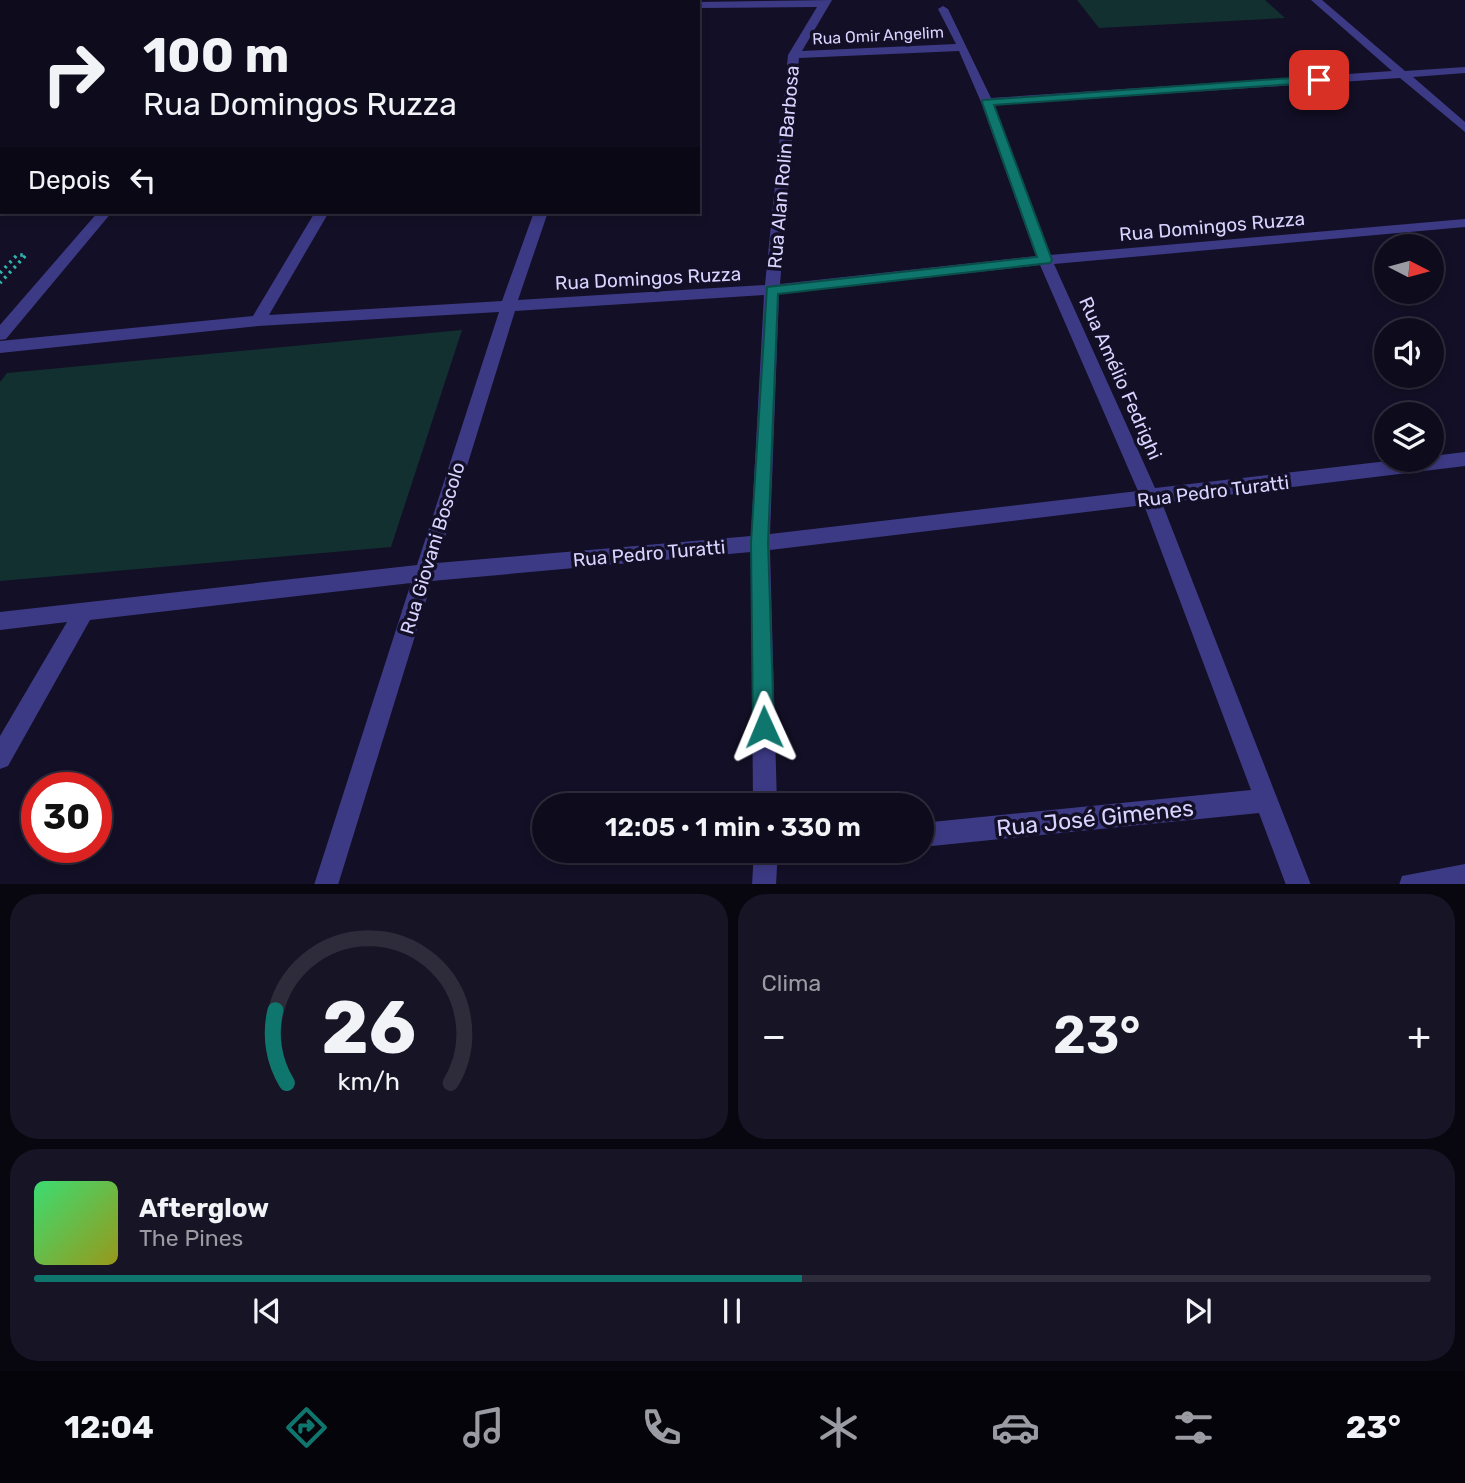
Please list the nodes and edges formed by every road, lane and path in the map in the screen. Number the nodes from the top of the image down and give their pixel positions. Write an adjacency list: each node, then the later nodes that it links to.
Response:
1 (1316, 0): 8 (street)
2 (826, 2): 3 (street); 6 (street, Rua Alan Rolin Barbosa)
3 (700, 5)
4 (943, 9): 5 (street, Rua Amélio Fedrighi)
5 (963, 47): 6 (street, Rua Omir Angelim); 9 (street, Rua Amélio Fedrighi)
6 (794, 55): 18 (street, Rua Alan Rolin Barbosa)
7 (1465, 70): 8 (street)
8 (1402, 74): 9 (street); 10 (street)
9 (987, 102): 15 (street, Rua Amélio Fedrighi)
10 (1465, 128)
11 (104, 214): 21 (street)
12 (321, 214): 20 (street)
13 (540, 214): 19 (street, Rua Giovani Boscolo)
14 (1465, 223): 15 (street, Rua Domingos Ruzza)
15 (1045, 260): 18 (street, Rua Domingos Ruzza); 24 (street, Rua Amélio Fedrighi)
16 (0, 274): 17 (path)
17 (0, 283)
18 (772, 290): 19 (street, Rua Domingos Ruzza); 25 (street, Rua Alan Rolin Barbosa)
19 (509, 304): 20 (street, Rua Domingos Ruzza); 26 (street, Rua Giovani Boscolo)
20 (258, 321): 22 (street, Rua Domingos Ruzza)
21 (0, 335)
22 (0, 347)
23 (1465, 459): 24 (street, Rua Pedro Turatti)
24 (1151, 499): 25 (street, Rua Pedro Turatti); 31 (street, Rua Amélio Fedrighi)
25 (760, 543): 26 (street, Rua Pedro Turatti); 30 (street, Rua Alan Rolin Barbosa)
26 (424, 573): 27 (street, Rua Pedro Turatti); 35 (street, Rua Giovani Boscolo)
27 (83, 612): 28 (street, Rua Pedro Turatti); 29 (street)
28 (0, 621)
29 (0, 758)
30 (765, 793)
31 (1268, 800): 32 (street, Rua José Gimenes); 37 (street, Rua Amélio Fedrighi)
32 (934, 834)
33 (766, 863): 36 (street)
34 (1465, 876): 38 (street)
35 (326, 884)
36 (764, 884)
37 (1299, 884)
38 (1411, 884)

